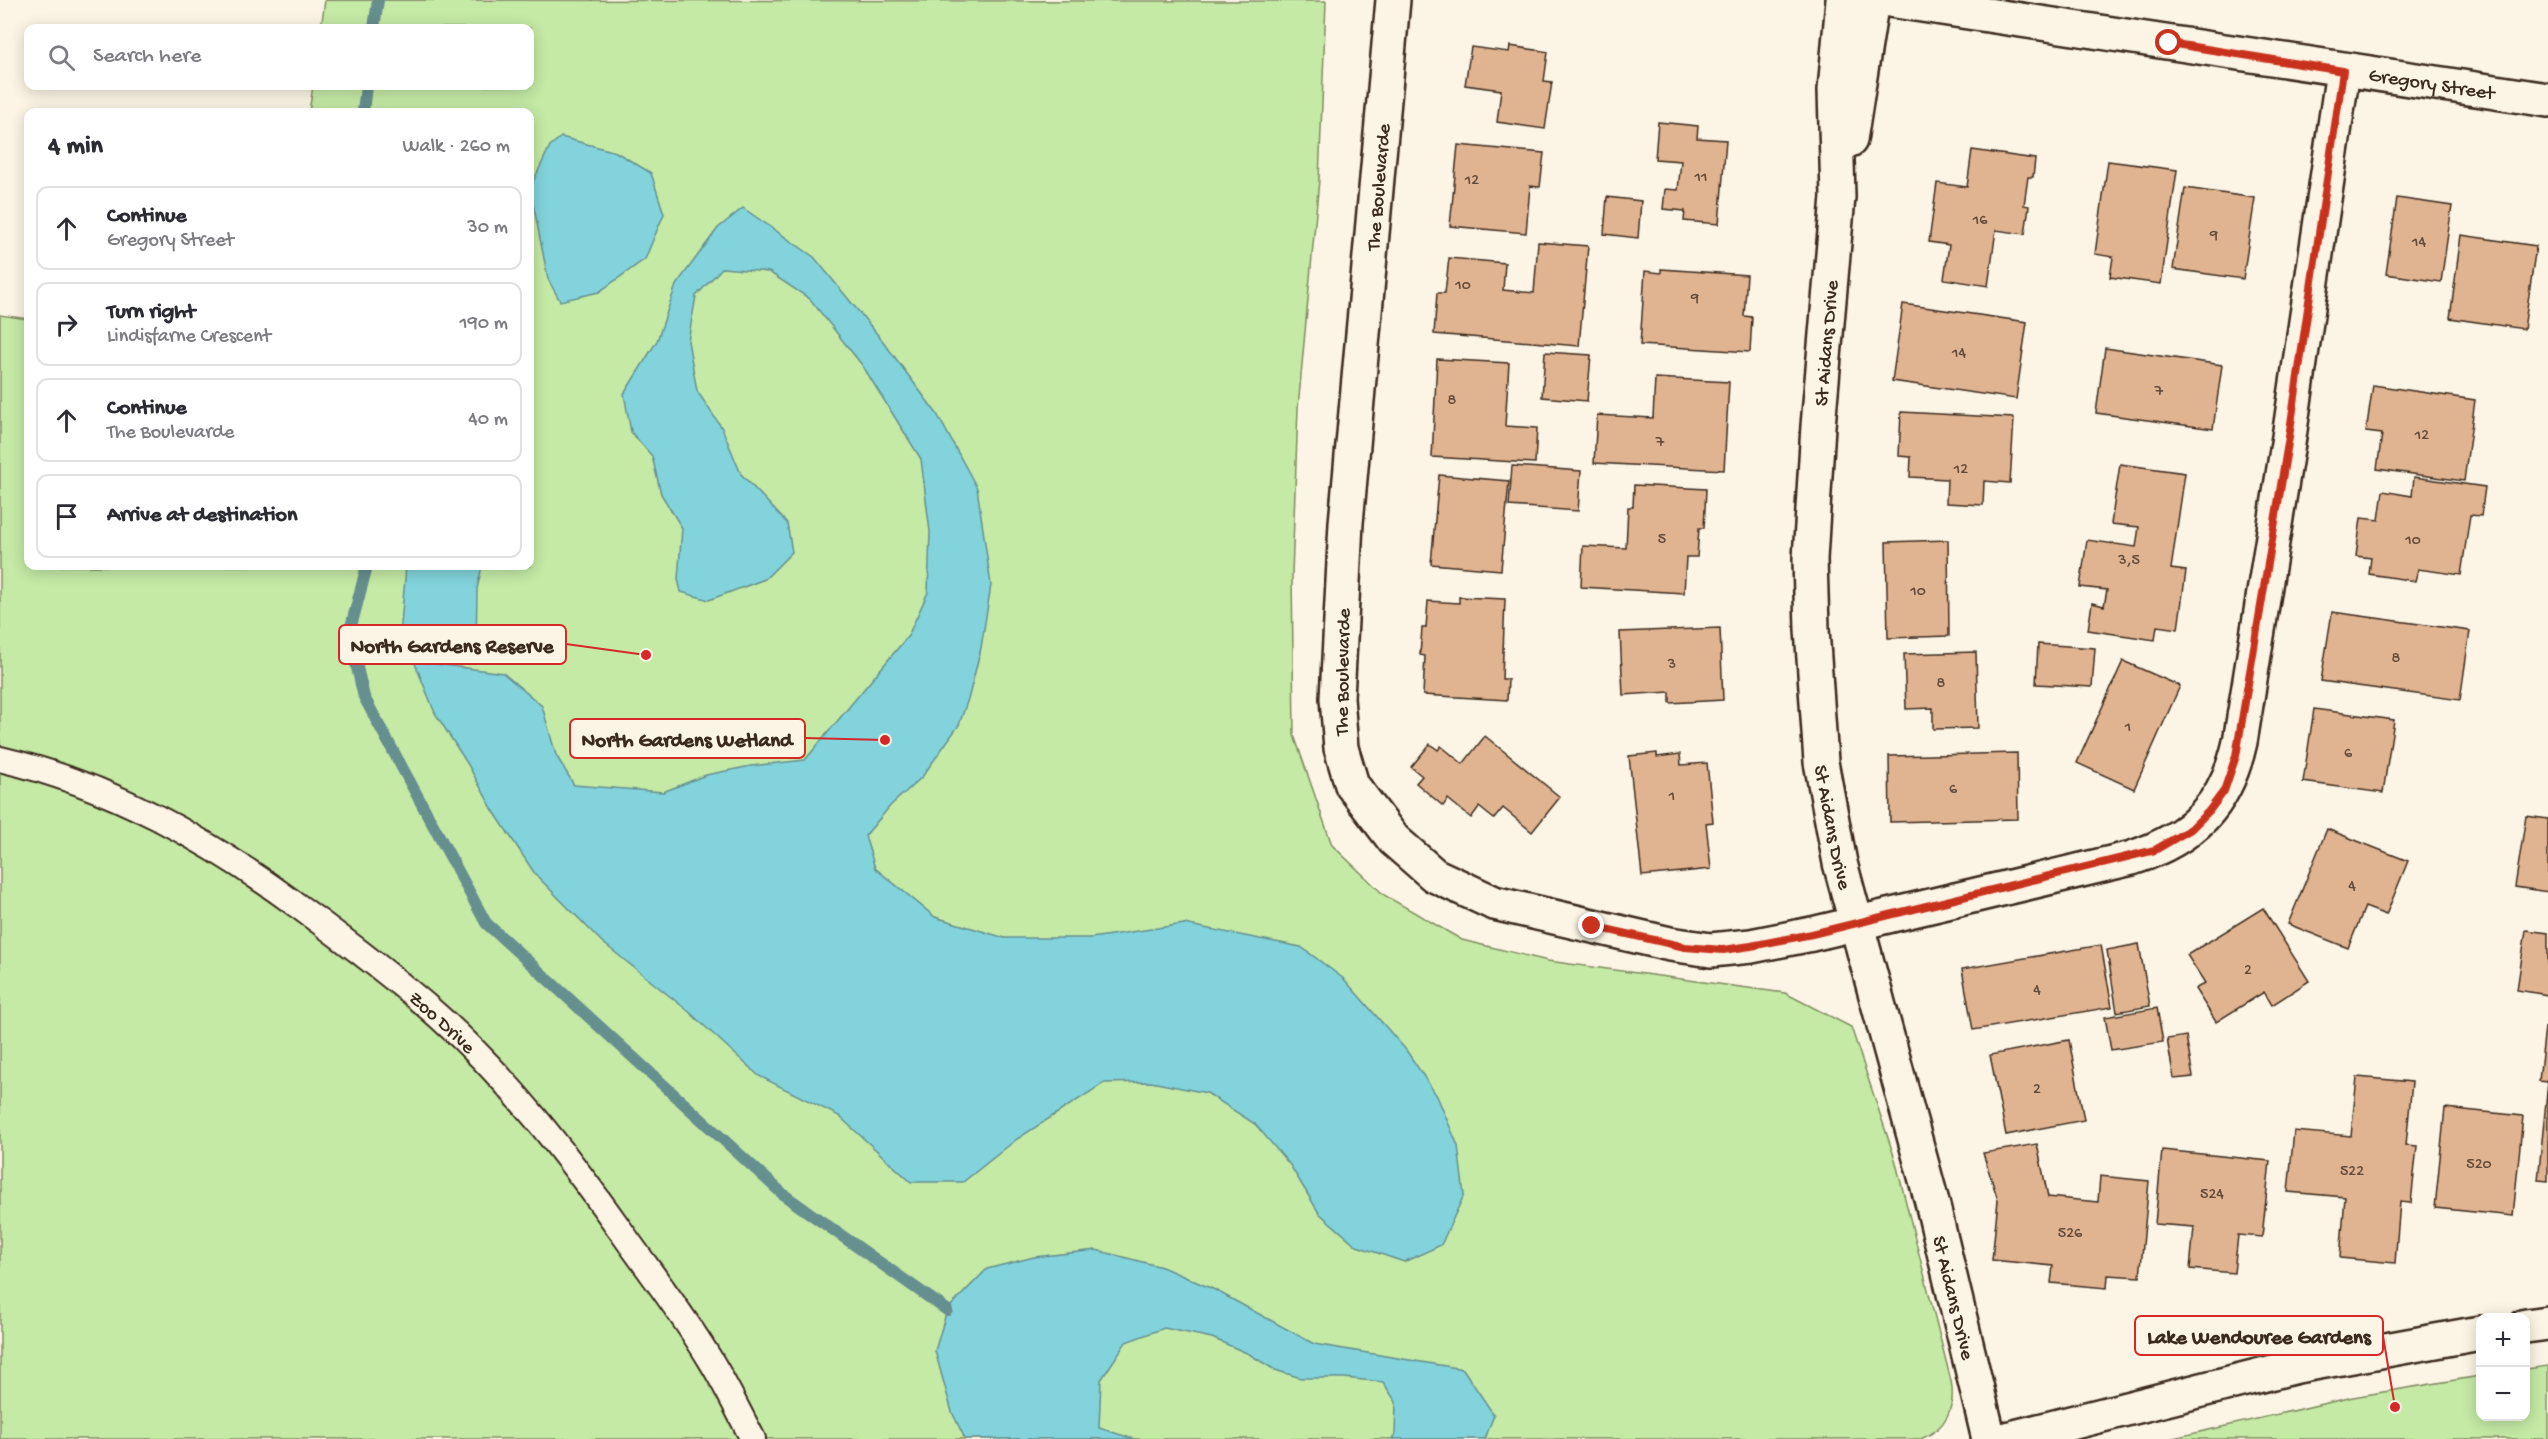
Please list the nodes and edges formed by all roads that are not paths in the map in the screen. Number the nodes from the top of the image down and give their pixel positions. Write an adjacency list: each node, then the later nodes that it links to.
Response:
1 (1393, 0): 9 (street, The Boulevarde)
2 (1843, 0): 7 (street, St Aidans Drive)
3 (1872, 0): 7 (street, St Aidans Drive)
4 (1889, 0): 5 (street, Gregory Street)
5 (2343, 71): 6 (street, Gregory Street); 9 (street, The Boulevarde)
6 (2548, 100)
7 (1838, 197): 9 (street, St Aidans Drive)
8 (0, 759): 13 (lane, Zoo Drive)
9 (1856, 923): 14 (street, St Aidans Drive)
10 (2548, 1323): 11 (street)
11 (2530, 1325)
12 (2476, 1334): 15 (street)
13 (753, 1439)
14 (1989, 1439)
15 (2007, 1439)

